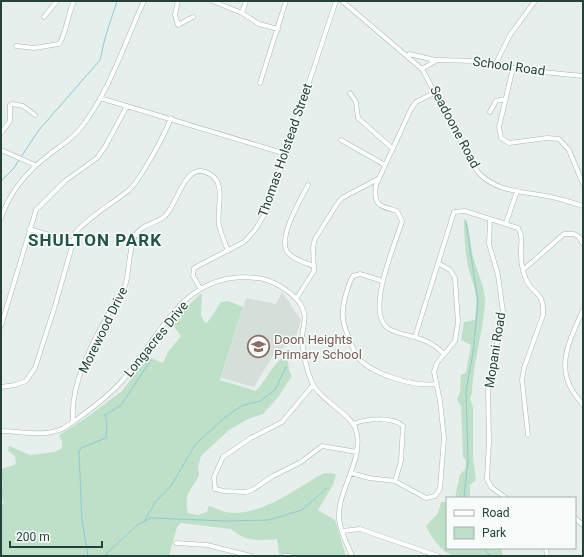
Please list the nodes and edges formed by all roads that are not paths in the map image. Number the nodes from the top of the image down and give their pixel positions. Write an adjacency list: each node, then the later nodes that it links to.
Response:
1 (57, 1): 12 (street)
2 (74, 1): 15 (street)
3 (144, 1): 25 (street)
4 (178, 1): 13 (street)
5 (212, 1): 11 (street)
6 (246, 1): 11 (street)
7 (286, 1): 14 (street)
8 (336, 1): 35 (street, Thomas Holstead Street)
9 (342, 1): 16 (street)
10 (535, 1): 18 (street)
11 (242, 13): 14 (street)
12 (44, 17)
13 (192, 17)
14 (278, 29): 22 (street)
15 (16, 46)
16 (405, 53): 17 (street, School Road); 20 (street)
17 (437, 60): 18 (street, School Road); 20 (street)
18 (496, 63): 19 (street, School Road)
19 (513, 68): 21 (street, School Road); 26 (street)
20 (422, 69): 23 (street, Seadoone Road)
21 (583, 76)
22 (260, 83)
23 (436, 92): 33 (street); 41 (street, Seadoone Road)
24 (350, 93): 33 (street)
25 (100, 98): 27 (street); 37 (street)
26 (506, 98): 28 (street); 39 (street)
27 (127, 106): 30 (street); 46 (street)
28 (490, 112)
29 (34, 115): 31 (street)
30 (171, 118): 35 (street); 47 (street)
31 (1, 133)
32 (340, 140): 36 (street)
33 (392, 148): 36 (street)
34 (1, 150): 37 (street)
35 (286, 154): 49 (street, Thomas Holstead Street)
36 (385, 165): 38 (street)
37 (35, 166): 43 (street)
38 (378, 179): 51 (street); 53 (street)
39 (583, 184)
40 (308, 185): 51 (street)
41 (517, 191): 42 (street, Seadoone Road); 45 (street)
42 (583, 206)
43 (1, 218)
44 (490, 219): 45 (street); 50 (street); 71 (street, Mopani Road)
45 (506, 223): 52 (street)
46 (29, 229): 47 (street); 57 (street)
47 (72, 242): 62 (street)
48 (583, 244): 52 (street)
49 (228, 251): 54 (street, Thomas Holstead Street); 64 (street, Morewood Drive)
50 (438, 263): 58 (street); 59 (street)
51 (314, 266): 55 (street)
52 (523, 270): 67 (street)
53 (383, 281): 58 (street); 60 (street)
54 (200, 288): 55 (street, Longacres Drive); 64 (street, Longacres Drive)
55 (296, 299): 61 (street, Longacres Drive)
56 (583, 310): 63 (street)
57 (1, 326)
58 (415, 336): 59 (street)
59 (444, 354): 60 (street)
60 (436, 384): 70 (street)
61 (313, 385): 65 (street); 68 (street)
62 (1, 387)
63 (583, 405)
64 (73, 420): 66 (street, Longacres Drive)
65 (353, 424): 68 (street); 70 (street)
66 (1, 431)
67 (528, 435)
68 (356, 452): 69 (street)
69 (351, 473): 70 (street); 72 (street)
70 (395, 481)
71 (505, 497)
72 (343, 531): 77 (street); 78 (street)
73 (176, 542): 74 (street)
74 (251, 556)
75 (284, 556): 76 (street)
76 (290, 556)
77 (352, 556)
78 (438, 556)

